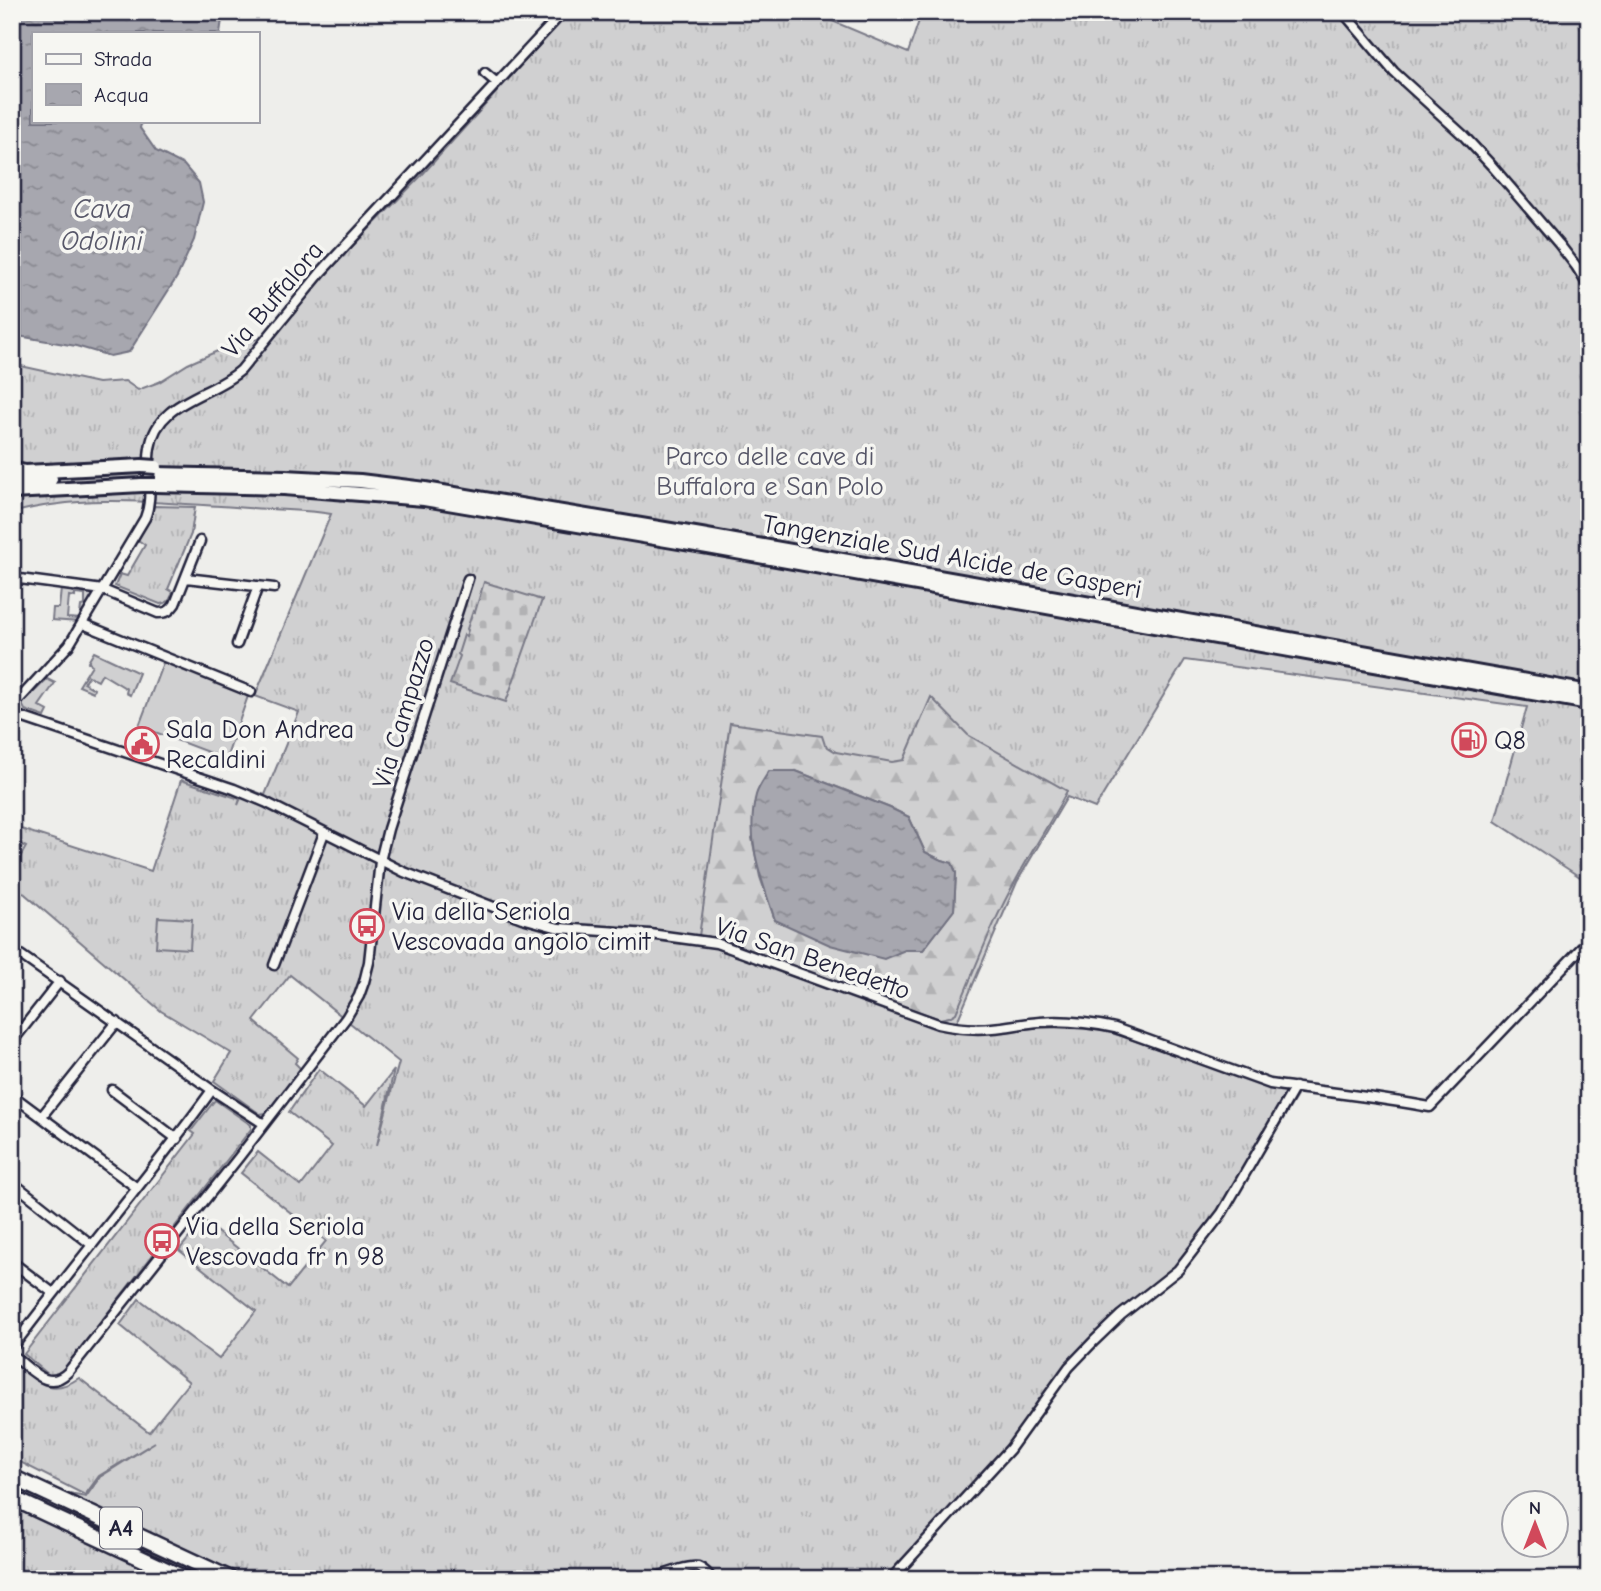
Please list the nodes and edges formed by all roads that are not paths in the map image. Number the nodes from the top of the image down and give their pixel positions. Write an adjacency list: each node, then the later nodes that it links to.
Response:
1 (563, 12): 4 (street, Via Buffalora)
2 (1343, 12): 5 (street)
3 (485, 73): 4 (street)
4 (497, 83): 19 (street, Via Buffalora)
5 (1589, 286)
6 (12, 469): 7 (highway)
7 (142, 475): 8 (highway, Tangenziale Sud Alcide de Gasperi); 9 (highway, Tangenziale Sud Alcide de Gasperi); 10 (highway, Tangenziale Sud Alcide de Gasperi)
8 (156, 475): 23 (highway, Tangenziale Sud Alcide de Gasperi); 24 (highway, Tangenziale Sud Alcide de Gasperi)
9 (12, 481)
10 (118, 485): 11 (highway, Tangenziale Sud Alcide de Gasperi); 12 (highway)
11 (12, 492)
12 (12, 499)
13 (200, 541): 15 (street)
14 (12, 578): 19 (street)
15 (186, 578): 17 (street); 19 (street)
16 (468, 579): 28 (street, Via Campazzo)
17 (258, 586): 18 (street); 21 (street)
18 (274, 588)
19 (103, 590): 20 (street, Via Buffalora)
20 (83, 624): 22 (street); 25 (street, Via Buffalora)
21 (237, 644)
22 (251, 692)
23 (1589, 692)
24 (1589, 703)
25 (12, 707)
26 (12, 714): 27 (street, Via San Benedetto)
27 (324, 833): 28 (street, Via San Benedetto); 31 (street)
28 (380, 861): 35 (street, Via San Benedetto); 40 (street, Via Campazzo)
29 (1589, 940): 35 (street, Via San Benedetto)
30 (12, 949): 32 (street)
31 (274, 965)
32 (60, 981): 33 (street); 34 (street)
33 (117, 1022): 37 (street); 39 (street)
34 (12, 1042)
35 (1295, 1087): 55 (street)
36 (112, 1090): 41 (street)
37 (212, 1090): 40 (street); 41 (street)
38 (12, 1095): 39 (street)
39 (42, 1116): 43 (street)
40 (264, 1124): 48 (street, Via Campazzo)
41 (177, 1139): 43 (street)
42 (12, 1182): 44 (street)
43 (137, 1188): 44 (street)
44 (92, 1245): 46 (street)
45 (12, 1262): 46 (street)
46 (53, 1293): 47 (street)
47 (12, 1348)
48 (12, 1354)
49 (12, 1477): 52 (highway, A4)
50 (12, 1498): 51 (highway, A4)
51 (186, 1579)
52 (231, 1579)
53 (652, 1579): 54 (street)
54 (712, 1579)
55 (891, 1579)

